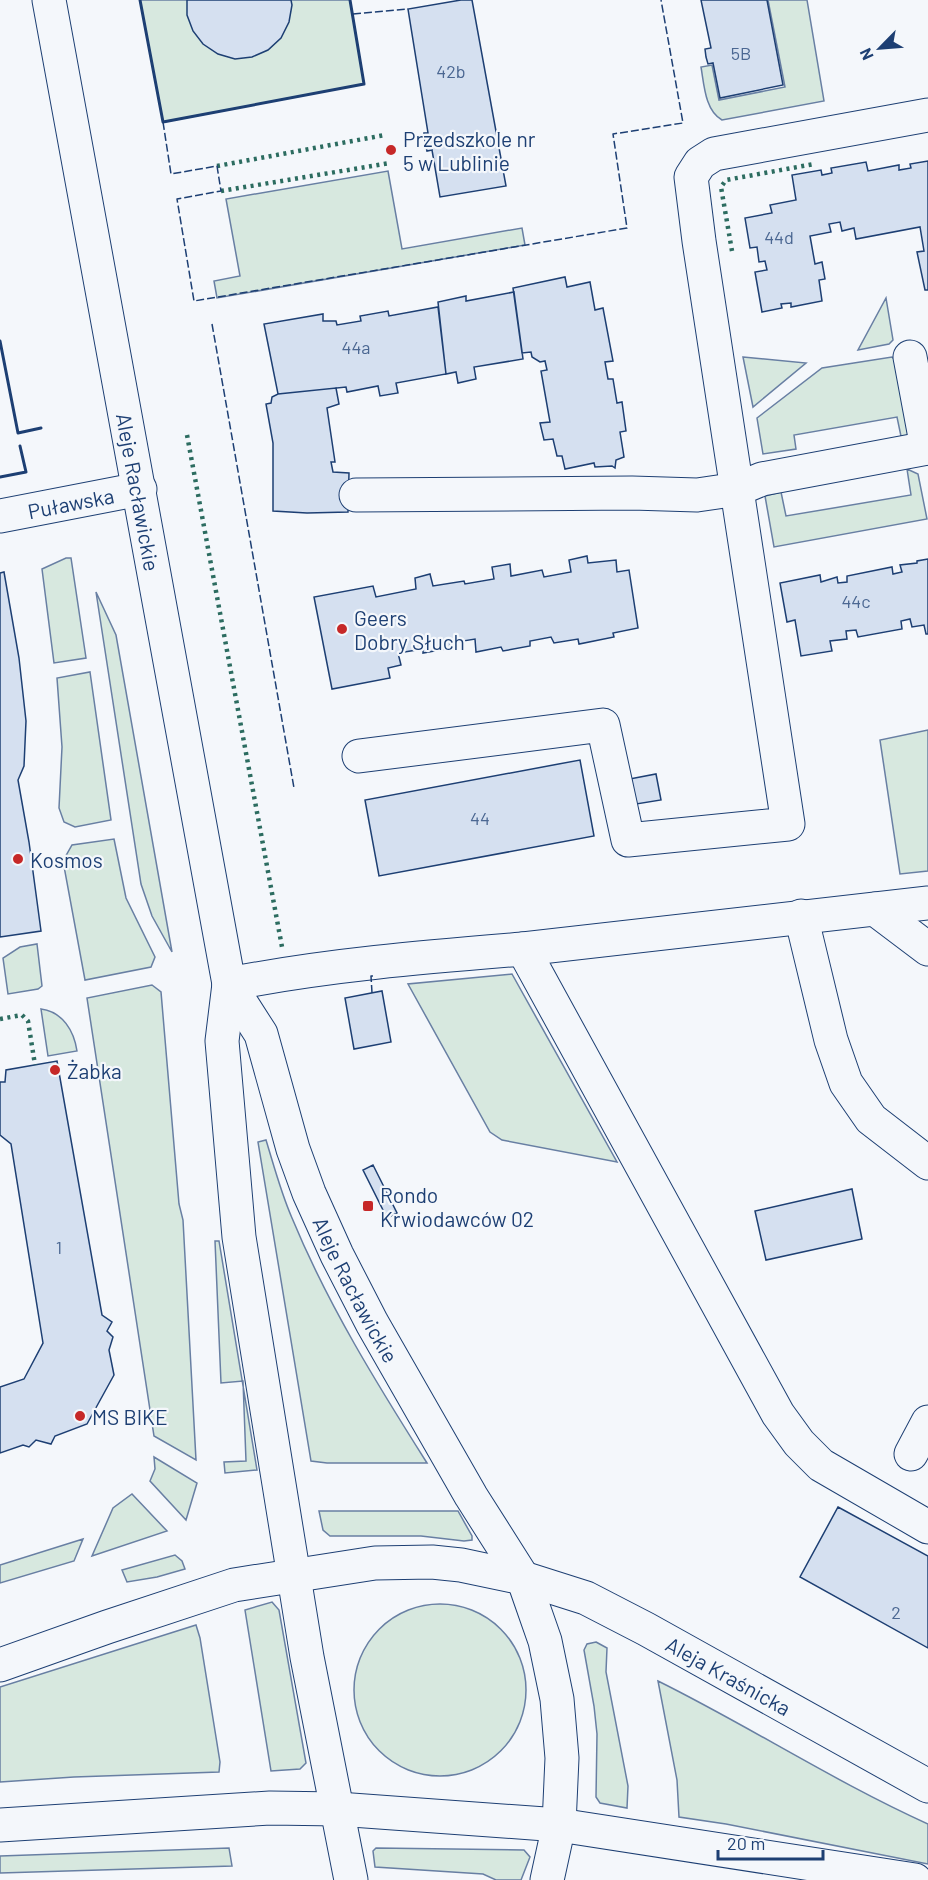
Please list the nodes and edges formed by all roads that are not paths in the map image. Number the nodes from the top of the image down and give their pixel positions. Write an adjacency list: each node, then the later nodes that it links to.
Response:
1 (49, 0): 5 (street, Aleje Racławickie)
2 (928, 115): 6 (street)
3 (909, 357): 4 (street)
4 (928, 448): 6 (street)
5 (140, 489): 8 (street, Puławska); 15 (street, Aleje Racławickie)
6 (738, 489): 7 (street); 9 (street)
7 (356, 495)
8 (0, 516)
9 (359, 756)
10 (928, 903): 11 (street)
11 (875, 909): 12 (street); 14 (street)
12 (801, 916): 13 (street); 16 (street)
13 (523, 948): 15 (street); 19 (street)
14 (928, 949)
15 (229, 984): 20 (street, Aleje Racławickie); 21 (street, Aleje Racławickie)
16 (928, 1163)
17 (928, 1422): 18 (street)
18 (910, 1454)
19 (928, 1527)
20 (294, 1576): 21 (street, Aleja Kraśnicka); 22 (street, Aleja Kraśnicka); 24 (street, Aleje Racławickie)
21 (524, 1578): 23 (street, Aleja Kraśnicka); 26 (street, Aleje Racławickie)
22 (0, 1665)
23 (928, 1786)
24 (338, 1809): 25 (street); 26 (street); 27 (street, Aleje Racławickie)
25 (0, 1825)
26 (559, 1825): 28 (street, Aleje Racławickie); 29 (street)
27 (351, 1880)
28 (547, 1880)
29 (915, 1880)

